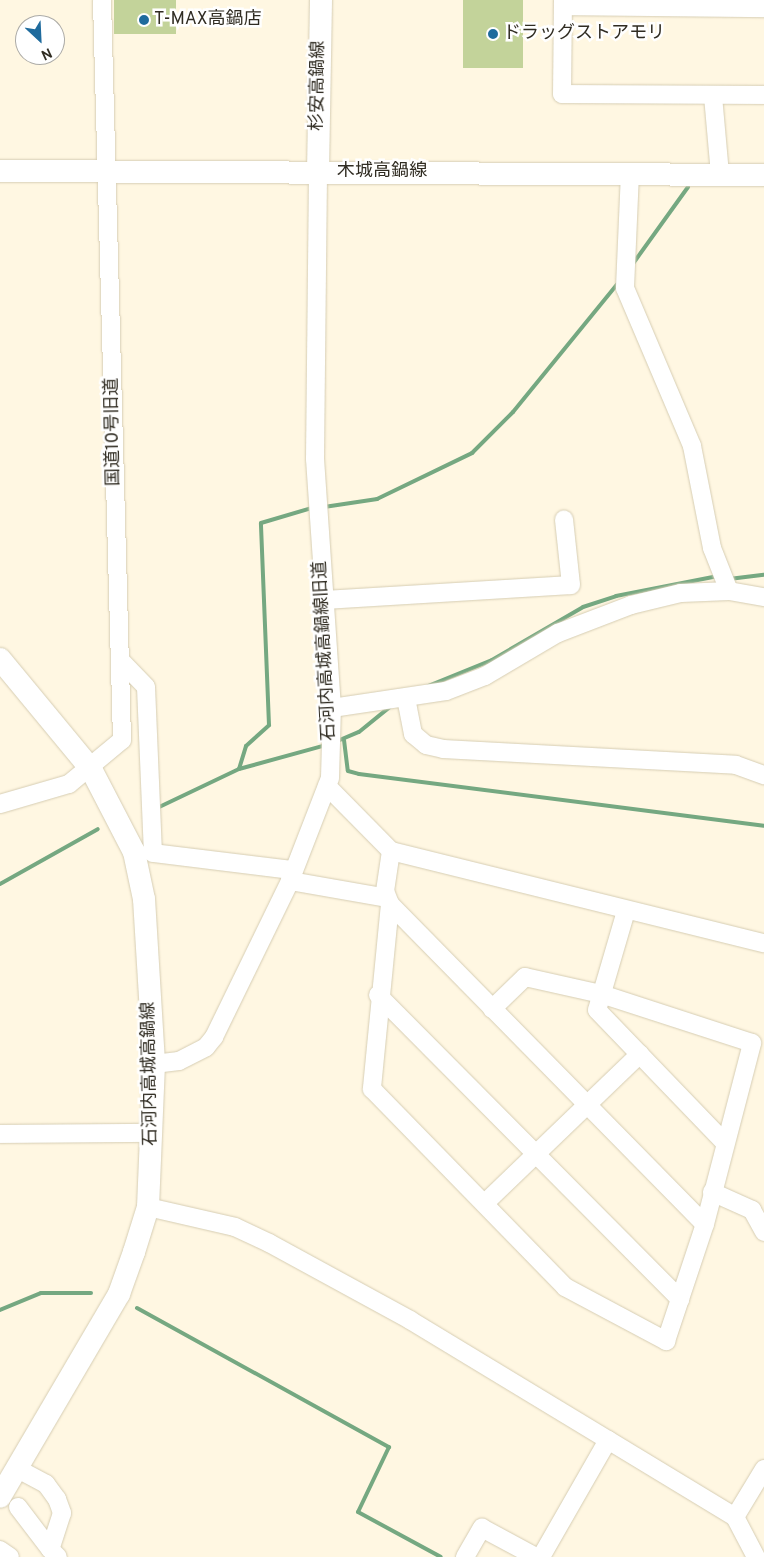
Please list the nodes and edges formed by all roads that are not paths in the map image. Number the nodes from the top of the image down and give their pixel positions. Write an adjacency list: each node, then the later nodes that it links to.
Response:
1 (102, 0): 9 (street, 国道10号旧道)
2 (320, 0): 8 (main road, 杉安高鍋線)
3 (563, 3): 4 (street); 6 (street)
4 (764, 8)
5 (764, 95): 6 (street)
6 (713, 96): 11 (street)
7 (0, 171): 9 (main road, 木城高鍋線)
8 (318, 172): 9 (main road, 木城高鍋線); 10 (main road, 木城高鍋線); 16 (street, 石河内高城高鍋線旧道)
9 (107, 173): 18 (street, 国道10号旧道)
10 (630, 173): 11 (main road, 木城高鍋線); 14 (street)
11 (720, 174): 12 (main road, 木城高鍋線)
12 (764, 175)
13 (564, 519): 16 (street)
14 (728, 591): 15 (street); 19 (street)
15 (764, 596)
16 (325, 600): 20 (street, 石河内高城高鍋線旧道)
17 (0, 658): 21 (main road, 石河内高城高鍋線)
18 (123, 663): 21 (street, 国道10号旧道); 26 (street)
19 (406, 698): 20 (street); 22 (street)
20 (332, 708): 23 (street, 石河内高城高鍋線旧道)
21 (91, 769): 24 (street, 国道10号旧道); 34 (main road, 石河内高城高鍋線)
22 (764, 775)
23 (327, 786): 25 (street); 26 (street, 石河内高城高鍋線旧道)
24 (0, 804)
25 (391, 851): 27 (street); 28 (street)
26 (290, 875): 27 (street); 34 (street, 石河内高城高鍋線旧道)
27 (388, 901): 31 (street); 32 (street)
28 (626, 911): 29 (street); 30 (street)
29 (764, 943)
30 (601, 994): 32 (street); 33 (street); 38 (street)
31 (378, 995): 39 (street); 41 (street)
32 (492, 1009): 35 (street)
33 (640, 1054): 35 (street); 38 (street)
34 (154, 1064): 36 (main road, 石河内高城高鍋線)
35 (586, 1103): 39 (street); 43 (street)
36 (153, 1133): 37 (street); 42 (main road, 石河内高城高鍋線)
37 (0, 1134)
38 (725, 1143): 40 (street)
39 (535, 1153): 41 (street); 45 (street)
40 (712, 1192): 43 (street); 44 (street)
41 (485, 1203): 45 (street)
42 (148, 1207): 46 (street); 47 (main road, 石河内高城高鍋線)
43 (705, 1224): 45 (street)
44 (764, 1232)
45 (680, 1299)
46 (608, 1440): 50 (street); 56 (street)
47 (16, 1468): 49 (main road, 石河内高城高鍋線); 52 (street)
48 (764, 1469): 50 (street)
49 (9, 1502): 52 (street)
50 (735, 1517): 57 (street)
51 (0, 1550): 53 (street)
52 (54, 1553)
53 (10, 1557)
54 (465, 1557): 55 (street)
55 (536, 1557)
56 (541, 1557)
57 (756, 1557)

